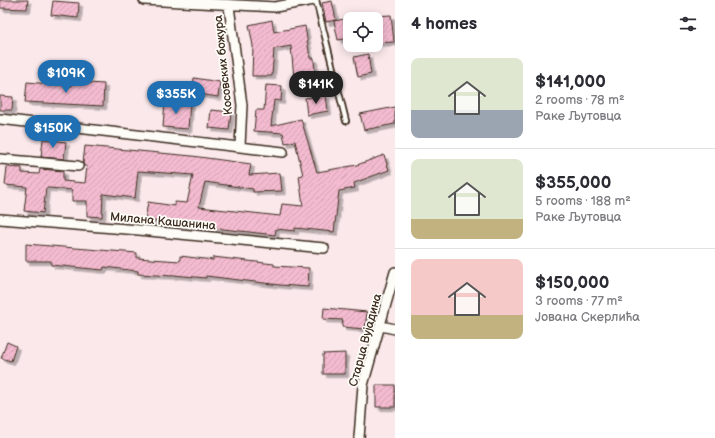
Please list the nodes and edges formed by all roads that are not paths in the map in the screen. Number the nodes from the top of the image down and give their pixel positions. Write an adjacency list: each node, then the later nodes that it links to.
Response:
1 (144, 0): 3 (street)
2 (315, 0): 3 (street); 5 (lane)
3 (229, 6): 6 (street, Косовских божура)
4 (0, 119): 6 (street)
5 (346, 121)
6 (240, 146): 7 (street)
7 (283, 152)
8 (0, 159): 9 (street)
9 (78, 166)
10 (0, 219): 11 (street, Милана Кашанина)
11 (324, 248)
12 (395, 272): 13 (street, Старца Вујадина)
13 (381, 326): 14 (street); 15 (street, Старца Вујадина)
14 (395, 329)
15 (359, 438)

